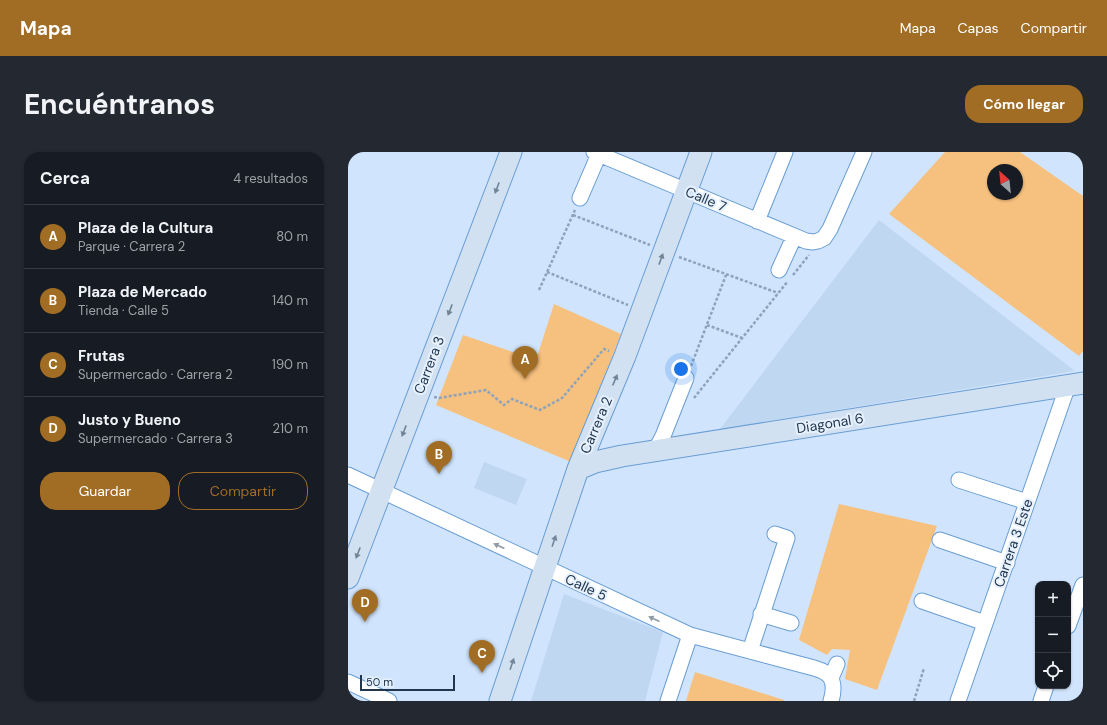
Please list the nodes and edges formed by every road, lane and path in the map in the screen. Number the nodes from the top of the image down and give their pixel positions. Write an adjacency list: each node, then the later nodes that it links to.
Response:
1 (510, 152): 21 (street, Carrera 3, one-way to 21)
2 (701, 152): 6 (street, Carrera 2)
3 (785, 152): 8 (street)
4 (864, 152): 9 (street, Calle 7)
5 (597, 153): 6 (street, Calle 7); 7 (street)
6 (686, 191): 8 (street, Calle 7); 15 (street, Carrera 2, one-way to 6)
7 (580, 198): 12 (path)
8 (757, 220): 9 (street, Calle 7)
9 (794, 237): 11 (street)
10 (809, 256): 17 (path)
11 (779, 270)
12 (547, 272): 14 (path); 15 (path)
13 (726, 275): 16 (path)
14 (539, 290)
15 (642, 310): 18 (street, Carrera 2)
16 (707, 325): 17 (path); 19 (path)
17 (742, 338): 22 (path)
18 (625, 356): 21 (path); 24 (street, Carrera 2, one-way to 18)
19 (686, 378): 23 (street)
20 (1076, 384): 23 (street, Diagonal 6); 28 (street, Carrera 3 Este)
21 (418, 396): 27 (street, Carrera 3, one-way to 27)
22 (693, 399)
23 (655, 452): 24 (street, Diagonal 6)
24 (578, 469): 32 (street, Carrera 2, one-way to 24)
25 (348, 475): 27 (street, Calle 5)
26 (959, 480): 28 (street)
27 (382, 491): 32 (street, Calle 5, one-way to 27); 33 (street, Carrera 3, one-way to 33)
28 (1027, 502): 31 (street, Carrera 3 Este)
29 (775, 534): 36 (street)
30 (940, 540): 31 (street)
31 (1007, 563): 39 (street, Carrera 3 Este)
32 (545, 567): 40 (street, Calle 5, one-way to 32); 48 (street, Carrera 2, one-way to 32)
33 (348, 578)
34 (1083, 585): 37 (street)
35 (922, 601): 39 (street)
36 (761, 614): 38 (street); 41 (street)
37 (1071, 618)
38 (791, 623)
39 (985, 623): 52 (street, Carrera 3 Este)
40 (690, 636): 41 (street, Calle 5); 49 (street)
41 (750, 651): 44 (street, Calle 5)
42 (837, 664): 44 (street)
43 (924, 668): 51 (path)
44 (831, 678): 50 (street)
45 (348, 682): 47 (street)
46 (1045, 689): 53 (street)
47 (389, 701)
48 (500, 701)
49 (668, 701)
50 (831, 701)
51 (914, 701)
52 (958, 701)
53 (1041, 701)

